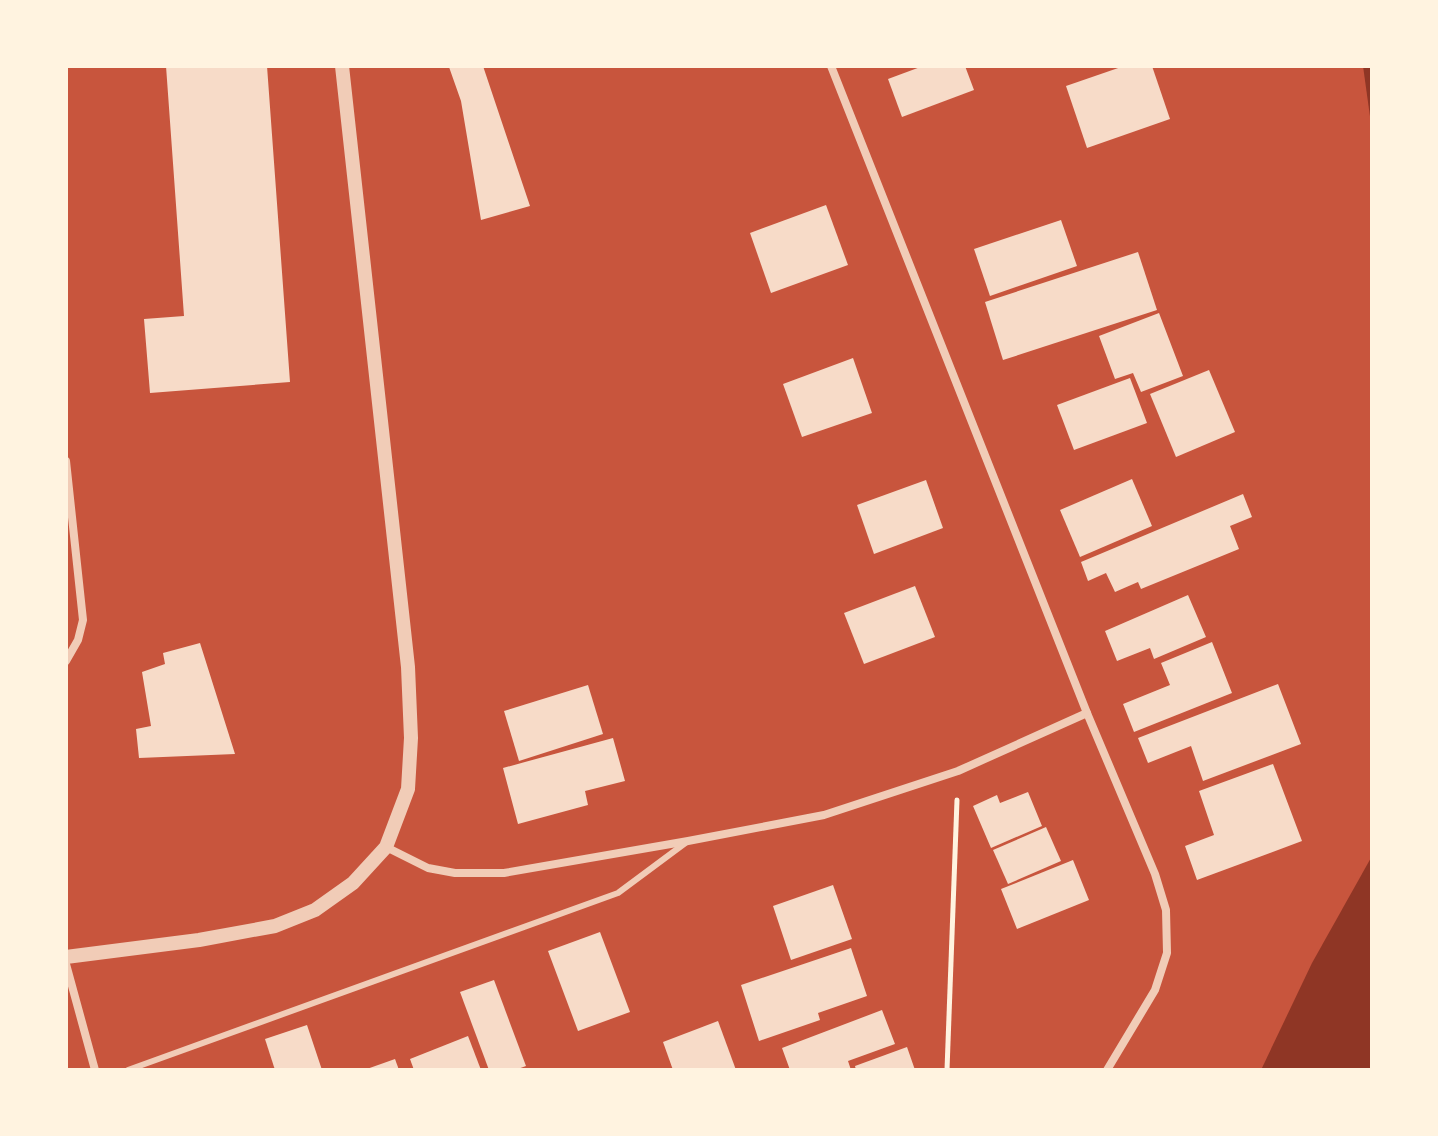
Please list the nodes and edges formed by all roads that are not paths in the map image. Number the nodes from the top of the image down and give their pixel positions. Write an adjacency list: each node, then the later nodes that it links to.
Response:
1 (342, 66): 7 (street)
2 (831, 66): 5 (street)
3 (66, 461): 4 (street)
4 (66, 661)
5 (1087, 713): 6 (street); 12 (street)
6 (688, 841): 7 (street); 11 (lane)
7 (386, 847): 8 (street)
8 (66, 957)
9 (66, 964): 10 (street)
10 (95, 1070)
11 (128, 1070)
12 (1107, 1070)

